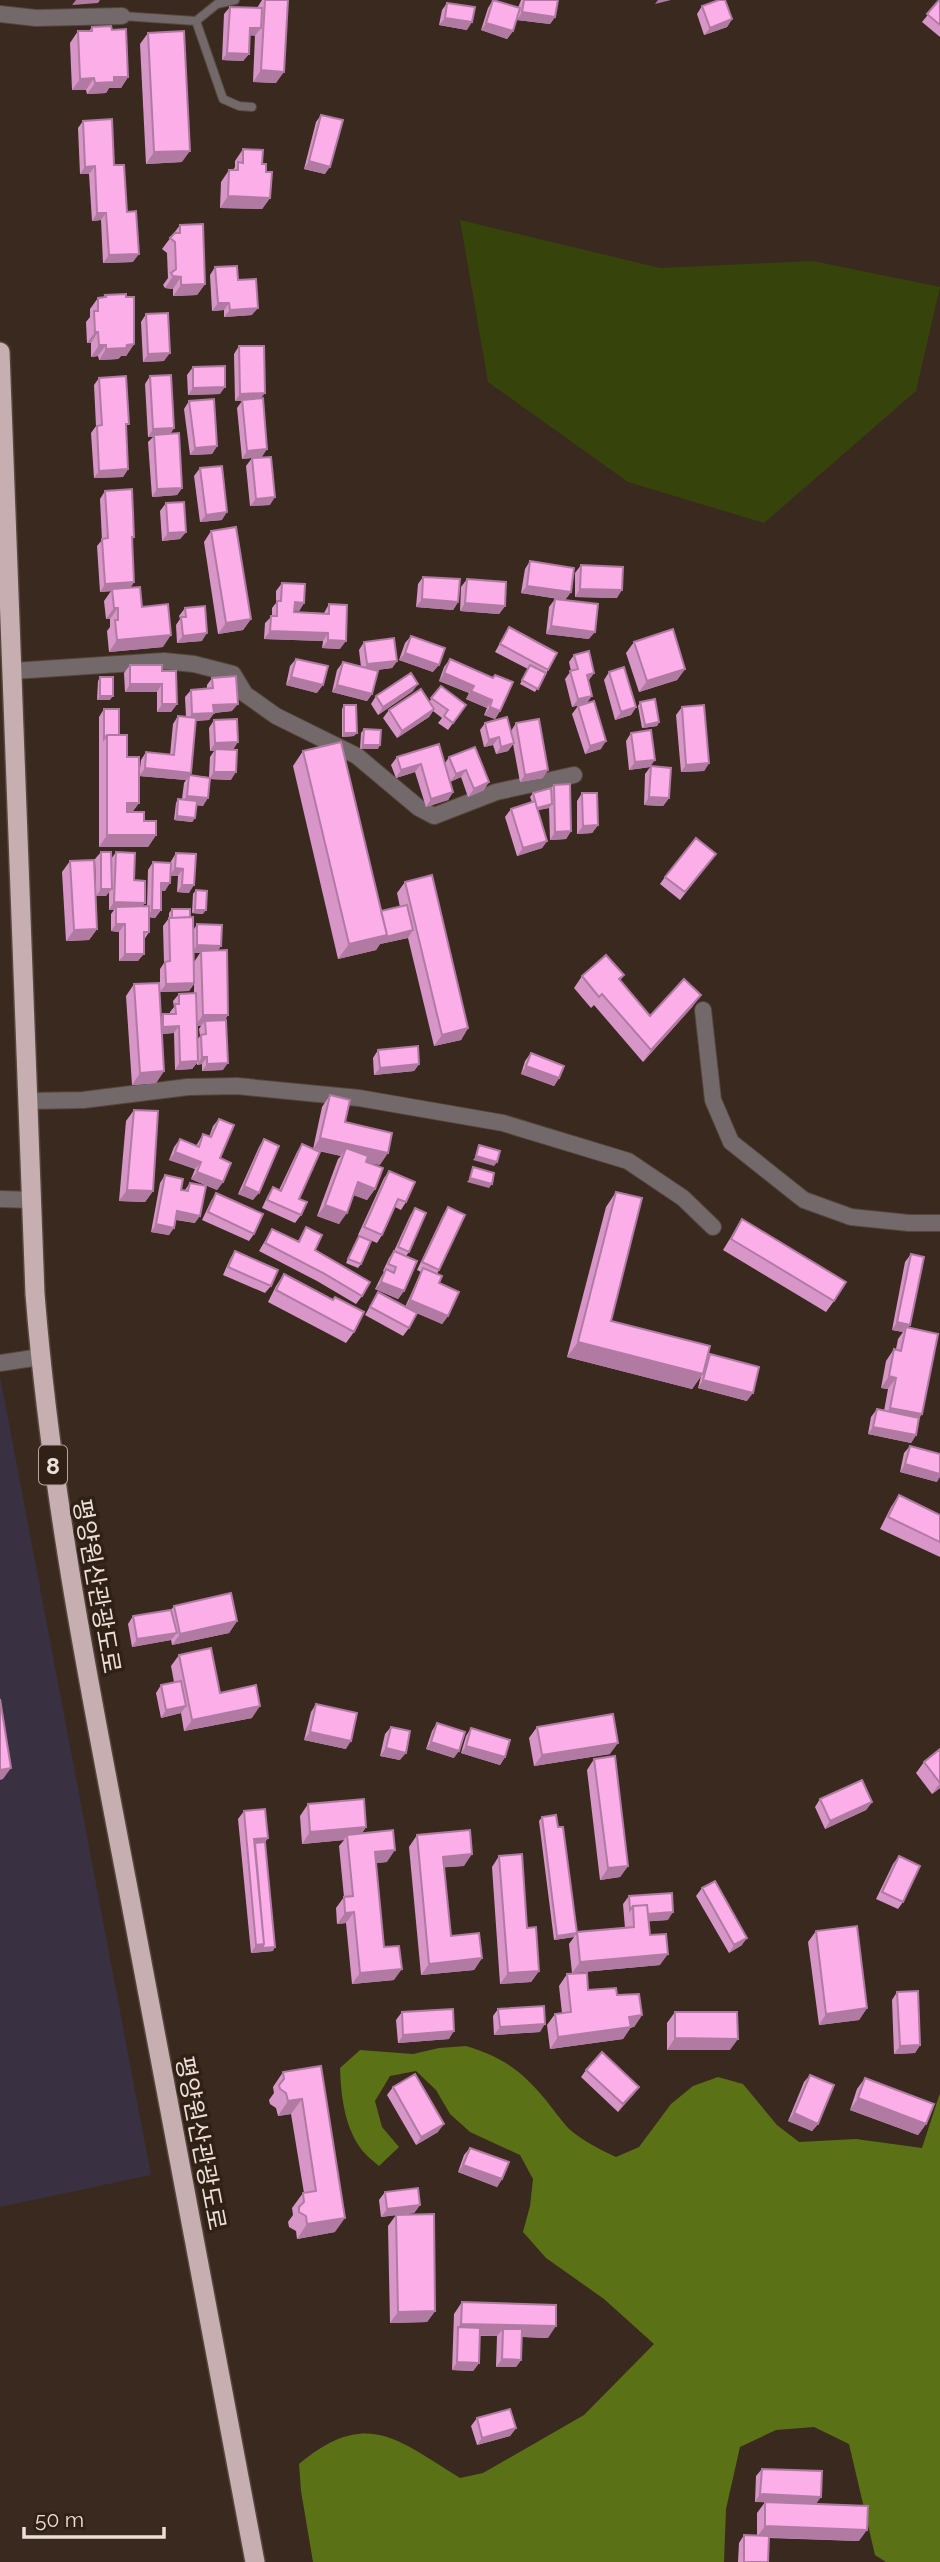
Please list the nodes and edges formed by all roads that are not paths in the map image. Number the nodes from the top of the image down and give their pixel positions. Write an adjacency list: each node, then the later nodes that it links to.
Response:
1 (235, 0): 4 (lane)
2 (0, 14): 3 (street)
3 (122, 16): 4 (lane)
4 (196, 21): 5 (lane)
5 (252, 107)
6 (0, 352): 7 (highway, 평양원산관광도로 / 8)
7 (13, 671): 8 (street); 10 (highway, 평양원산관광도로 / 8)
8 (574, 775)
9 (702, 1010): 13 (street)
10 (29, 1101): 12 (highway, 평양원산관광도로 / 8); 14 (street)
11 (0, 1199): 12 (street)
12 (32, 1200): 15 (highway, 평양원산관광도로 / 8)
13 (940, 1223)
14 (713, 1227)
15 (40, 1357): 16 (street); 17 (highway, 평양원산관광도로 / 8)
16 (0, 1363)
17 (255, 2562)

